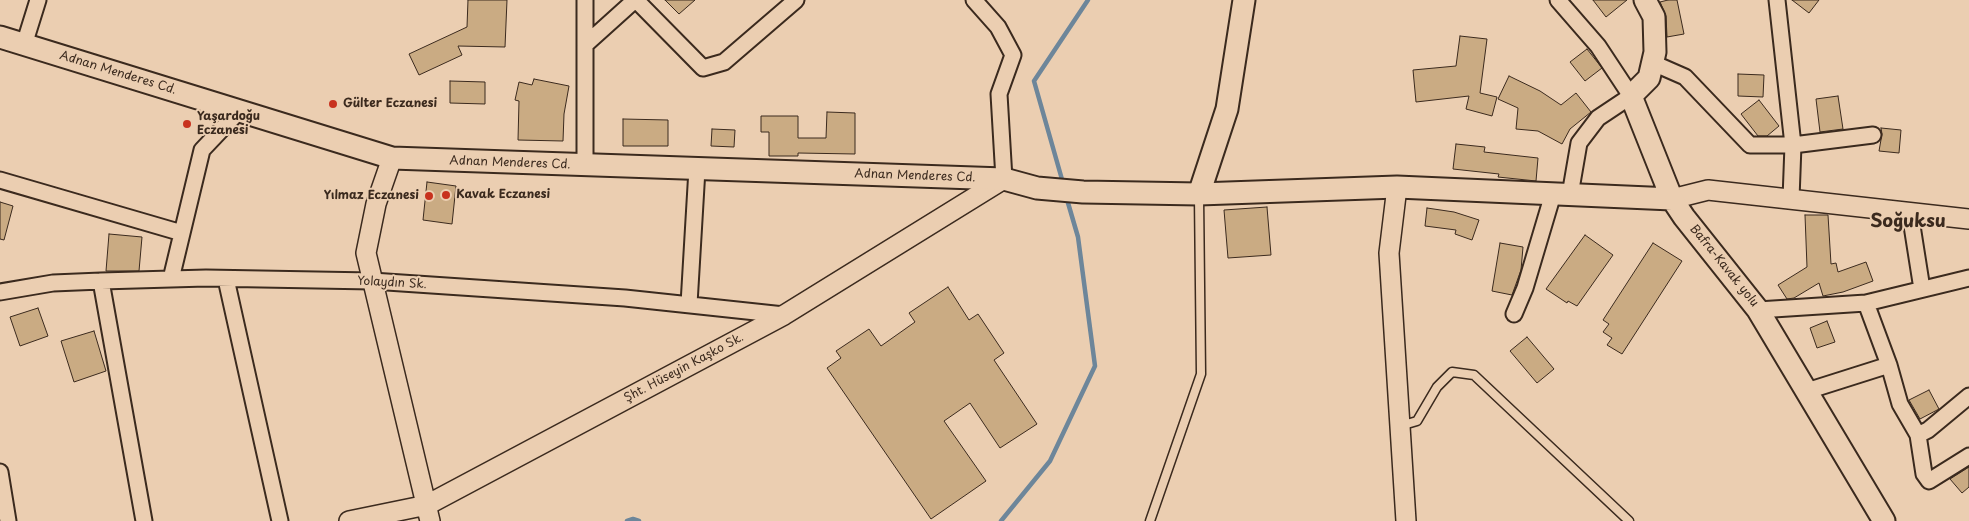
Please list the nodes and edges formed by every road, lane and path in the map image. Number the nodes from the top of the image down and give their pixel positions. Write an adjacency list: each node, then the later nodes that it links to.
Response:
1 (38, 0): 11 (street)
2 (585, 0): 12 (street)
3 (636, 0): 4 (street); 12 (street)
4 (796, 0)
5 (974, 0): 21 (street)
6 (1244, 0): 24 (main road)
7 (1558, 0): 14 (street)
8 (1645, 0): 13 (main road)
9 (1777, 0): 17 (street)
10 (0, 37): 11 (main road, Adnan Menderes Cd.)
11 (24, 44): 15 (main road, Adnan Menderes Cd.)
12 (585, 45): 19 (street)
13 (1653, 63): 14 (main road); 17 (street)
14 (1631, 96): 25 (street); 26 (main road, Bafra-Kavak yolu)
15 (239, 111): 18 (main road, Adnan Menderes Cd.); 30 (street)
16 (1873, 135): 17 (street)
17 (1793, 145): 27 (street)
18 (392, 158): 19 (main road, Adnan Menderes Cd.); 35 (street)
19 (585, 165): 20 (main road, Adnan Menderes Cd.)
20 (697, 169): 21 (main road, Adnan Menderes Cd.); 39 (street)
21 (1004, 179): 24 (main road, Adnan Menderes Cd.); 42 (street, Şht. Hüseyin Kaşko Sk.)
22 (0, 180): 30 (street)
23 (1397, 186): 24 (main road, Adnan Menderes Cd.); 25 (main road, Adnan Menderes Cd.); 46 (street)
24 (1199, 194): 55 (lane)
25 (1562, 194): 26 (main road, Adnan Menderes Cd.); 41 (street)
26 (1672, 199): 27 (street); 40 (main road, Bafra-Kavak yolu)
27 (1791, 199): 28 (street)
28 (1910, 213): 29 (street); 36 (street)
29 (1969, 219)
30 (182, 233): 32 (street)
31 (1969, 278): 36 (street)
32 (171, 279): 33 (street, Yolaydın Sk.); 34 (street, Yolaydın Sk.)
33 (226, 279): 35 (street, Yolaydın Sk.); 53 (street)
34 (101, 281): 37 (street, Yolaydın Sk.); 52 (street)
35 (372, 281): 39 (street, Yolaydın Sk.); 50 (street)
36 (1922, 289): 38 (street)
37 (0, 292)
38 (1866, 303): 40 (street); 43 (street)
39 (689, 304): 42 (street, Yolaydın Sk.)
40 (1758, 310): 44 (main road, Bafra-Kavak yolu)
41 (1514, 314)
42 (784, 315): 50 (street, Şht. Hüseyin Kaşko Sk.)
43 (1889, 365): 44 (street); 47 (street)
44 (1807, 391): 58 (main road, Bafra-Kavak yolu)
45 (1969, 396): 47 (street)
46 (1400, 426): 56 (street); 57 (lane)
47 (1918, 435): 48 (street)
48 (1969, 456)
49 (0, 472): 51 (street)
50 (428, 513): 54 (street, Şht. Hüseyin Kaşko Sk.)
51 (8, 521)
52 (144, 521)
53 (280, 521)
54 (348, 521)
55 (1150, 521)
56 (1406, 521)
57 (1629, 521)
58 (1884, 521)

